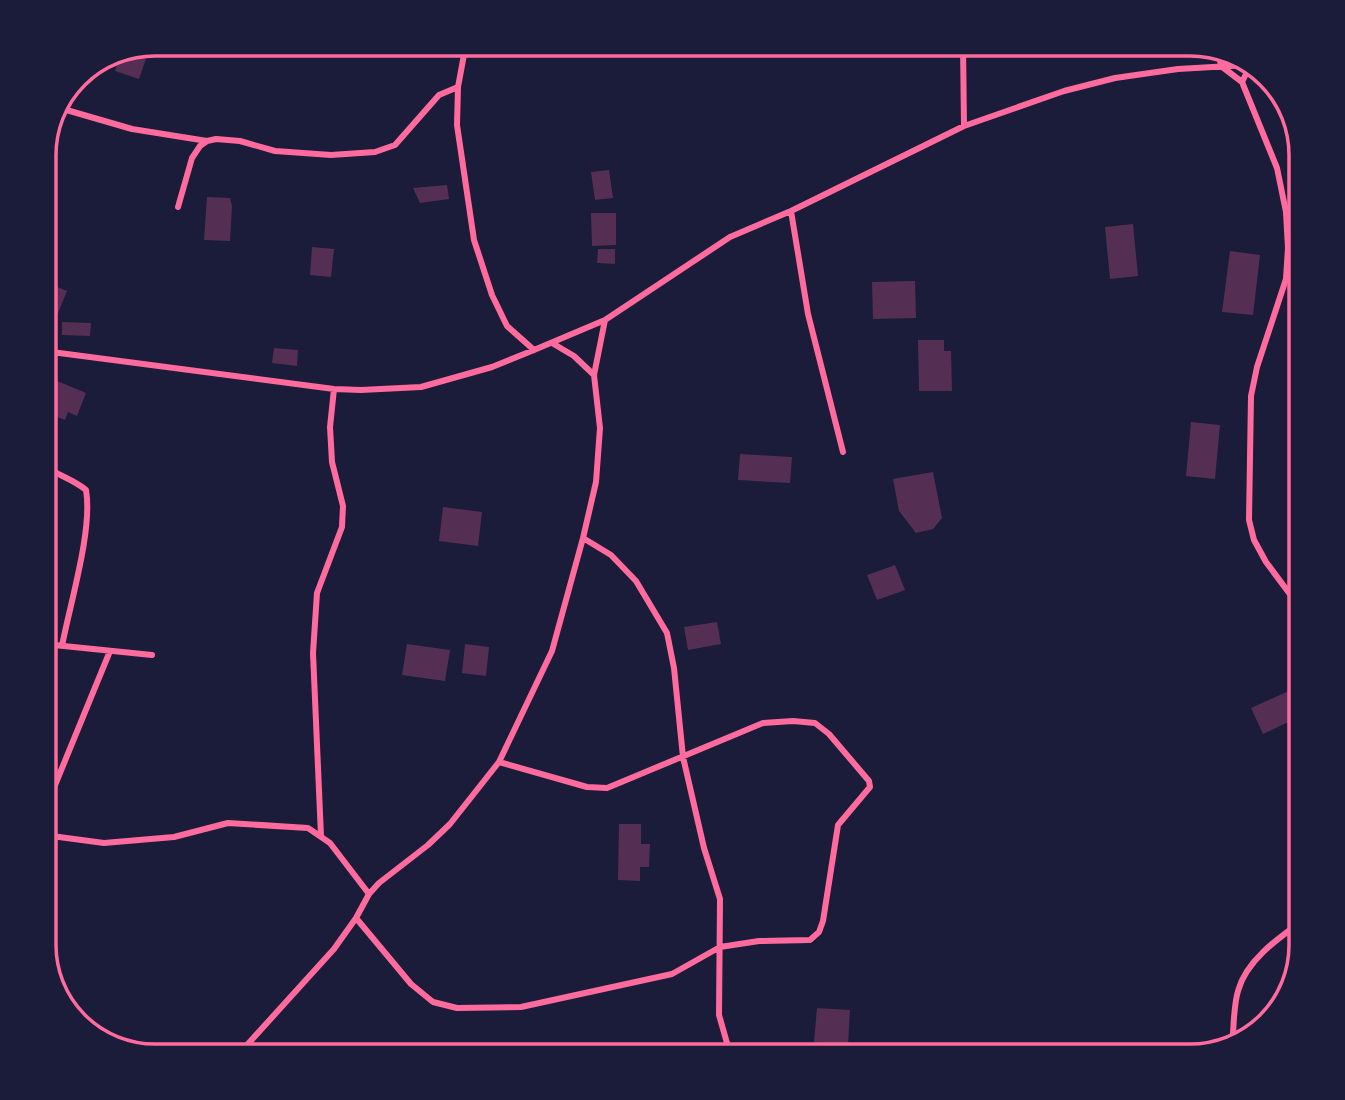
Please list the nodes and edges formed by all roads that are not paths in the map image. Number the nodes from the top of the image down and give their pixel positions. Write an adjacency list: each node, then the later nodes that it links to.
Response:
1 (464, 56): 8 (street)
2 (963, 56): 10 (street)
3 (1220, 62): 4 (street)
4 (1221, 66): 5 (street); 7 (street); 10 (street)
5 (1232, 66)
6 (1246, 74): 7 (street)
7 (1242, 82): 23 (street)
8 (458, 88): 11 (street); 16 (street)
9 (67, 110): 11 (street)
10 (964, 126): 13 (street)
11 (207, 141): 12 (street)
12 (178, 207)
13 (790, 211): 14 (street); 20 (street)
14 (605, 320): 15 (street); 18 (street)
15 (552, 343): 16 (street); 18 (street)
16 (534, 350): 19 (street)
17 (56, 353): 19 (street)
18 (594, 375): 22 (street)
19 (334, 389): 31 (street)
20 (843, 452)
21 (56, 472): 25 (street)
22 (583, 538): 28 (street); 29 (street)
23 (1289, 593)
24 (56, 645): 25 (street)
25 (62, 646): 26 (street)
26 (110, 651): 27 (street); 30 (street)
27 (152, 655)
28 (683, 757): 29 (street); 36 (street); 36 (street)
29 (499, 762): 33 (street)
30 (56, 783)
31 (321, 836): 32 (street); 33 (street)
32 (56, 837)
33 (369, 894): 34 (street)
34 (356, 918): 36 (street); 38 (street)
35 (1289, 932): 37 (street)
36 (720, 947): 39 (street)
37 (1233, 1033)
38 (248, 1044)
39 (727, 1044)

